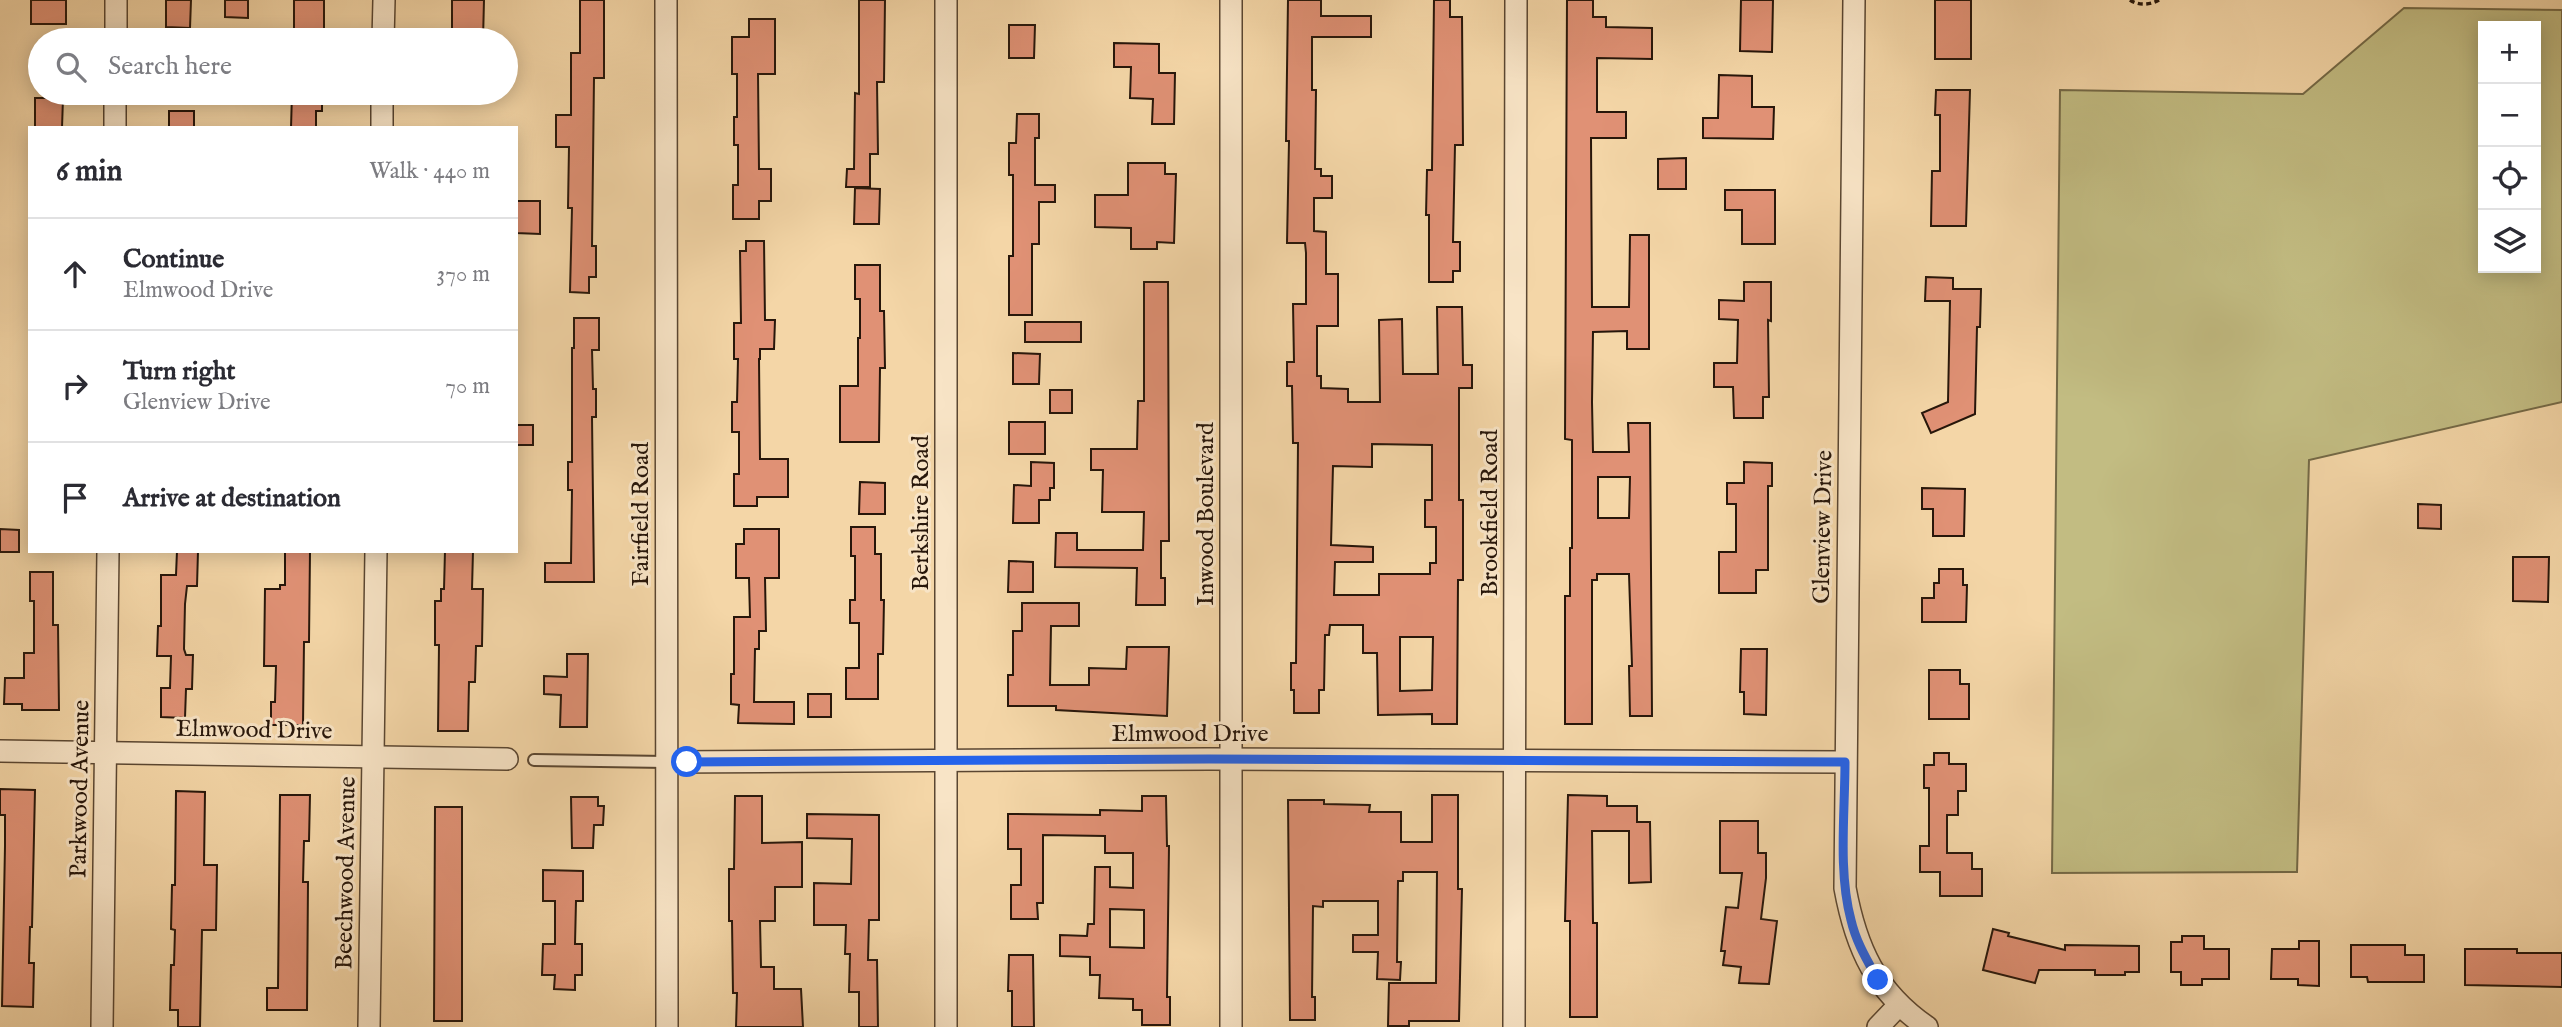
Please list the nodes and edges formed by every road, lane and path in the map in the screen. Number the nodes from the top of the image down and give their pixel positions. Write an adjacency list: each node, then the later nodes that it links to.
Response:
1 (116, 0): 10 (street)
2 (384, 0): 11 (street)
3 (666, 0): 26 (street, Fairfield Road)
4 (946, 0): 24 (street, Berkshire Road)
5 (1231, 0): 22 (street, Inwood Boulevard)
6 (1516, 0): 25 (street, Brookfield Road)
7 (1854, 0): 27 (street, Glenview Drive)
8 (2130, 0): 9 (path)
9 (2159, 0)
10 (116, 28)
11 (383, 28)
12 (115, 105): 14 (street)
13 (382, 105): 15 (street)
14 (114, 126)
15 (382, 126)
16 (108, 553): 19 (street, Parkwood Avenue)
17 (376, 553): 20 (street, Beechwood Avenue)
18 (0, 751): 19 (street, Elmwood Drive)
19 (106, 753): 20 (street, Elmwood Drive); 29 (street, Parkwood Avenue)
20 (373, 757): 21 (street, Elmwood Drive); 30 (street, Beechwood Avenue)
21 (507, 759)
22 (1232, 759): 24 (street, Elmwood Drive); 25 (street, Elmwood Drive); 33 (street, Inwood Boulevard)
23 (534, 760): 26 (lane, Elmwood Drive)
24 (946, 760): 26 (street, Elmwood Drive); 32 (street, Berkshire Road)
25 (1514, 760): 27 (street, Elmwood Drive); 34 (street, Brookfield Road)
26 (666, 762): 31 (street, Fairfield Road)
27 (1845, 762): 28 (street, Glenview Drive)
28 (1899, 1005): 35 (street); 36 (street, Glenview Drive)
29 (102, 1027)
30 (369, 1027)
31 (667, 1027)
32 (946, 1027)
33 (1231, 1027)
34 (1514, 1027)
35 (1878, 1027)
36 (1927, 1027)

